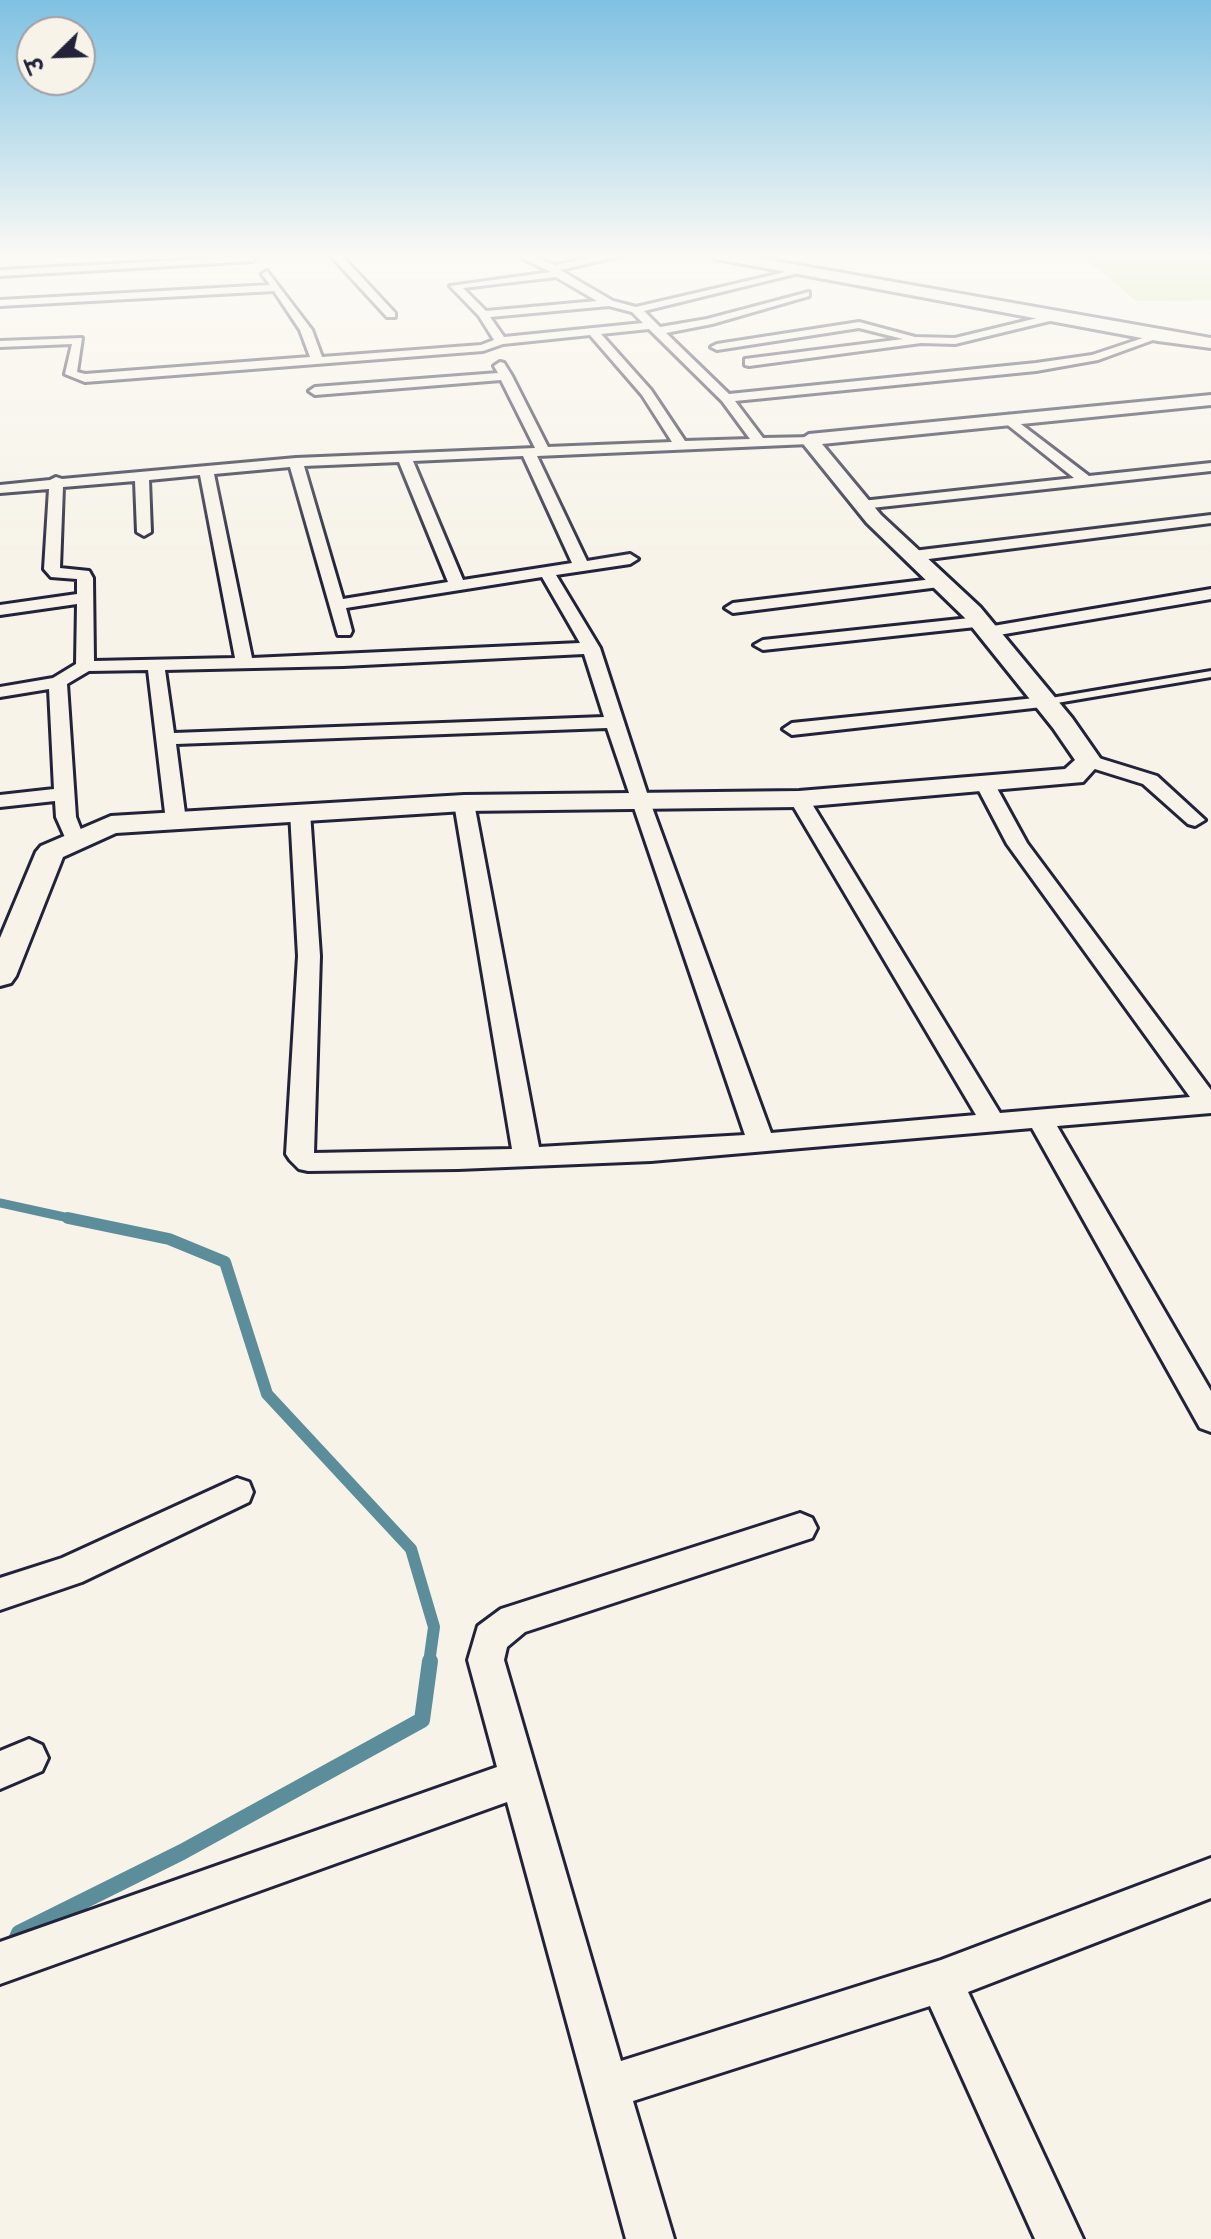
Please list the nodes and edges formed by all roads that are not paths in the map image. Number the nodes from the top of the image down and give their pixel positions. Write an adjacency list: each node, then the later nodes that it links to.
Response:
1 (74, 359): 7 (street)
2 (324, 359): 7 (street)
3 (618, 359): 15 (street)
4 (686, 359): 10 (street)
5 (769, 359): 8 (street)
6 (1084, 359): 10 (street)
7 (317, 360)
8 (749, 362)
9 (315, 391): 16 (street)
10 (726, 398): 14 (street)
11 (1211, 400): 12 (street)
12 (1009, 419): 13 (street); 23 (street)
13 (809, 440): 14 (street); 25 (street)
14 (759, 442): 15 (street)
15 (681, 445): 16 (street)
16 (535, 452): 17 (street); 30 (street)
17 (404, 457): 18 (street); 33 (street)
18 (296, 462): 20 (street); 36 (street)
19 (1211, 467): 23 (street)
20 (206, 469): 21 (street); 43 (street)
21 (142, 474): 22 (street); 27 (street)
22 (56, 481): 24 (street); 35 (street)
23 (1087, 481): 25 (street)
24 (0, 489)
25 (862, 505): 28 (street)
26 (1211, 519): 28 (street)
27 (144, 532)
28 (913, 556): 32 (street)
29 (630, 559): 30 (street)
30 (582, 567): 31 (street)
31 (547, 573): 33 (street); 42 (street)
32 (941, 583): 37 (street); 39 (street)
33 (457, 585): 36 (street)
34 (1211, 594): 39 (street)
35 (85, 598): 38 (street); 44 (street)
36 (339, 604): 40 (street)
37 (733, 608)
38 (0, 610)
39 (983, 627): 41 (street); 49 (street)
40 (344, 631)
41 (763, 645)
42 (591, 648): 43 (street); 50 (street)
43 (244, 662): 45 (street)
44 (85, 666): 45 (street); 47 (street)
45 (156, 667): 52 (street)
46 (1211, 674): 49 (lane)
47 (58, 682): 48 (street); 55 (street)
48 (0, 692)
49 (1045, 702): 51 (street); 53 (street)
50 (615, 722): 52 (street); 56 (street)
51 (792, 729)
52 (165, 739): 62 (street)
53 (1089, 761): 54 (street); 61 (street)
54 (986, 785): 57 (street); 67 (street)
55 (64, 794): 58 (street); 64 (street)
56 (639, 799): 57 (street); 59 (street); 70 (street)
57 (799, 799): 69 (street)
58 (0, 801)
59 (464, 803): 60 (street); 71 (street)
60 (300, 812): 62 (street); 71 (street)
61 (1203, 819): 63 (street)
62 (176, 821): 64 (street)
63 (1211, 837)
64 (75, 840): 65 (street)
65 (9, 934): 66 (street)
66 (0, 976)
67 (1209, 1104): 68 (street)
68 (1040, 1119): 69 (street); 72 (street)
69 (993, 1123): 70 (street)
70 (761, 1142): 71 (street)
71 (527, 1157)
72 (1211, 1419)
73 (237, 1492): 75 (street)
74 (800, 1528): 76 (street)
75 (0, 1594)
76 (520, 1778): 78 (street); 80 (street)
77 (1211, 1878): 79 (street)
78 (0, 1963)
79 (941, 1981): 80 (street); 82 (street)
80 (609, 2087): 81 (street)
81 (650, 2239)
82 (1059, 2239)

